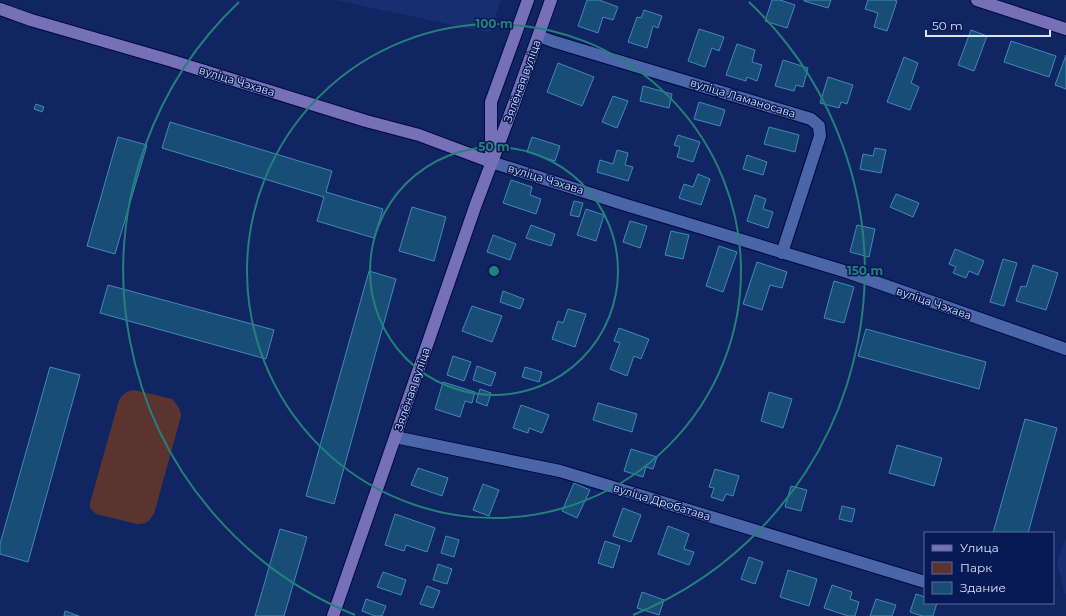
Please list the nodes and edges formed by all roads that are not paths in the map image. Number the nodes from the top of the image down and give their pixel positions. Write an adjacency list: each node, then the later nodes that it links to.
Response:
1 (528, 0): 7 (main road, Зялёная вуліца)
2 (551, 0): 6 (main road, Зялёная вуліца)
3 (977, 0): 5 (main road)
4 (0, 9): 7 (main road, вуліца Чэхава)
5 (1066, 29)
6 (539, 36): 7 (main road, Зялёная вуліца); 8 (street, вуліца Ламаносава)
7 (492, 162): 8 (street, вуліца Чэхава); 10 (main road, Зялёная вуліца)
8 (782, 253): 9 (street, вуліца Чэхава)
9 (1066, 349)
10 (395, 437): 11 (street, вуліца Дробатава); 12 (main road, Зялёная вуліца)
11 (924, 582)
12 (333, 616)

